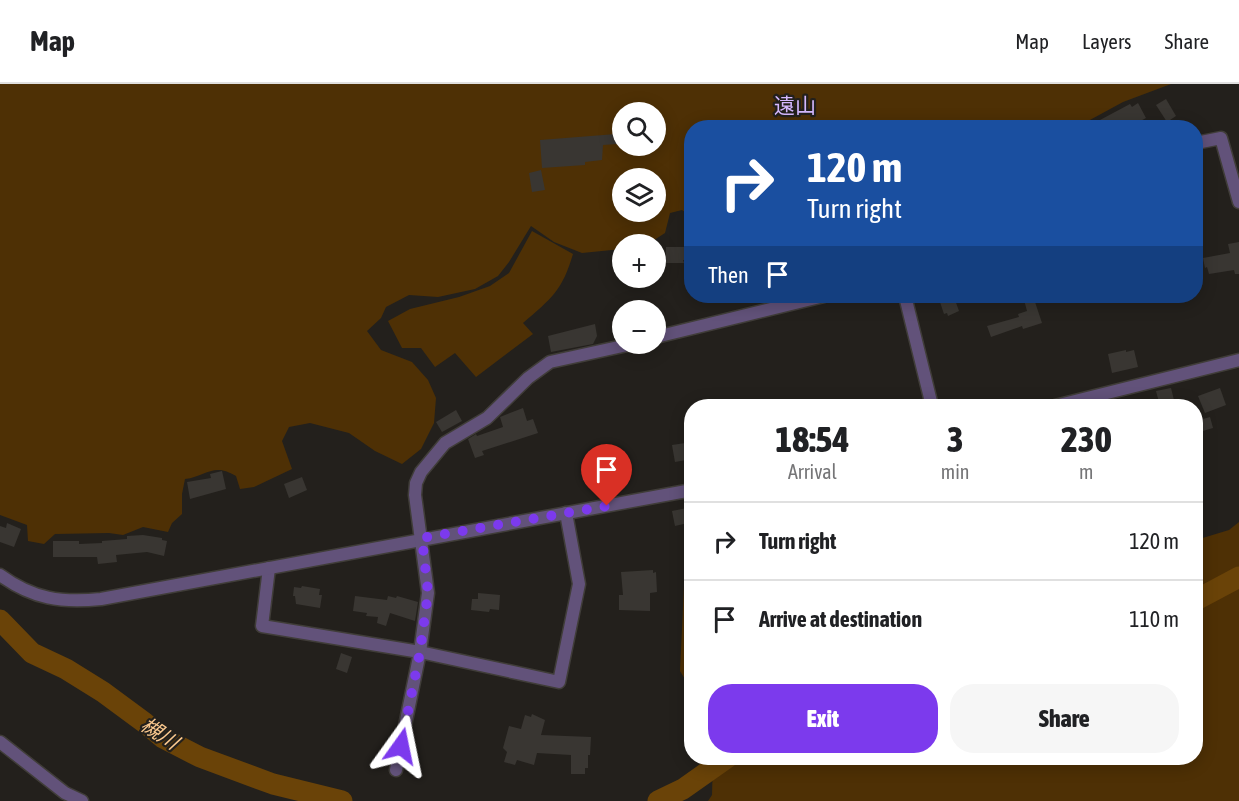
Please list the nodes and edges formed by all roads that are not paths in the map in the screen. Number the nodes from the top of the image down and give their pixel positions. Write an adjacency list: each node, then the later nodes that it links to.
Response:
1 (1203, 142): 2 (street)
2 (1239, 202)
3 (796, 303): 5 (street)
4 (906, 303): 8 (street)
5 (666, 336)
6 (612, 348): 12 (street)
7 (1239, 360): 9 (street)
8 (930, 399)
9 (1083, 399)
10 (684, 491): 11 (street)
11 (566, 513): 12 (street); 15 (street)
12 (422, 538): 13 (street); 15 (street)
13 (269, 568): 14 (street); 15 (street)
14 (0, 574)
15 (420, 652): 17 (street)
16 (0, 742): 18 (street)
17 (396, 770)
18 (82, 801)

